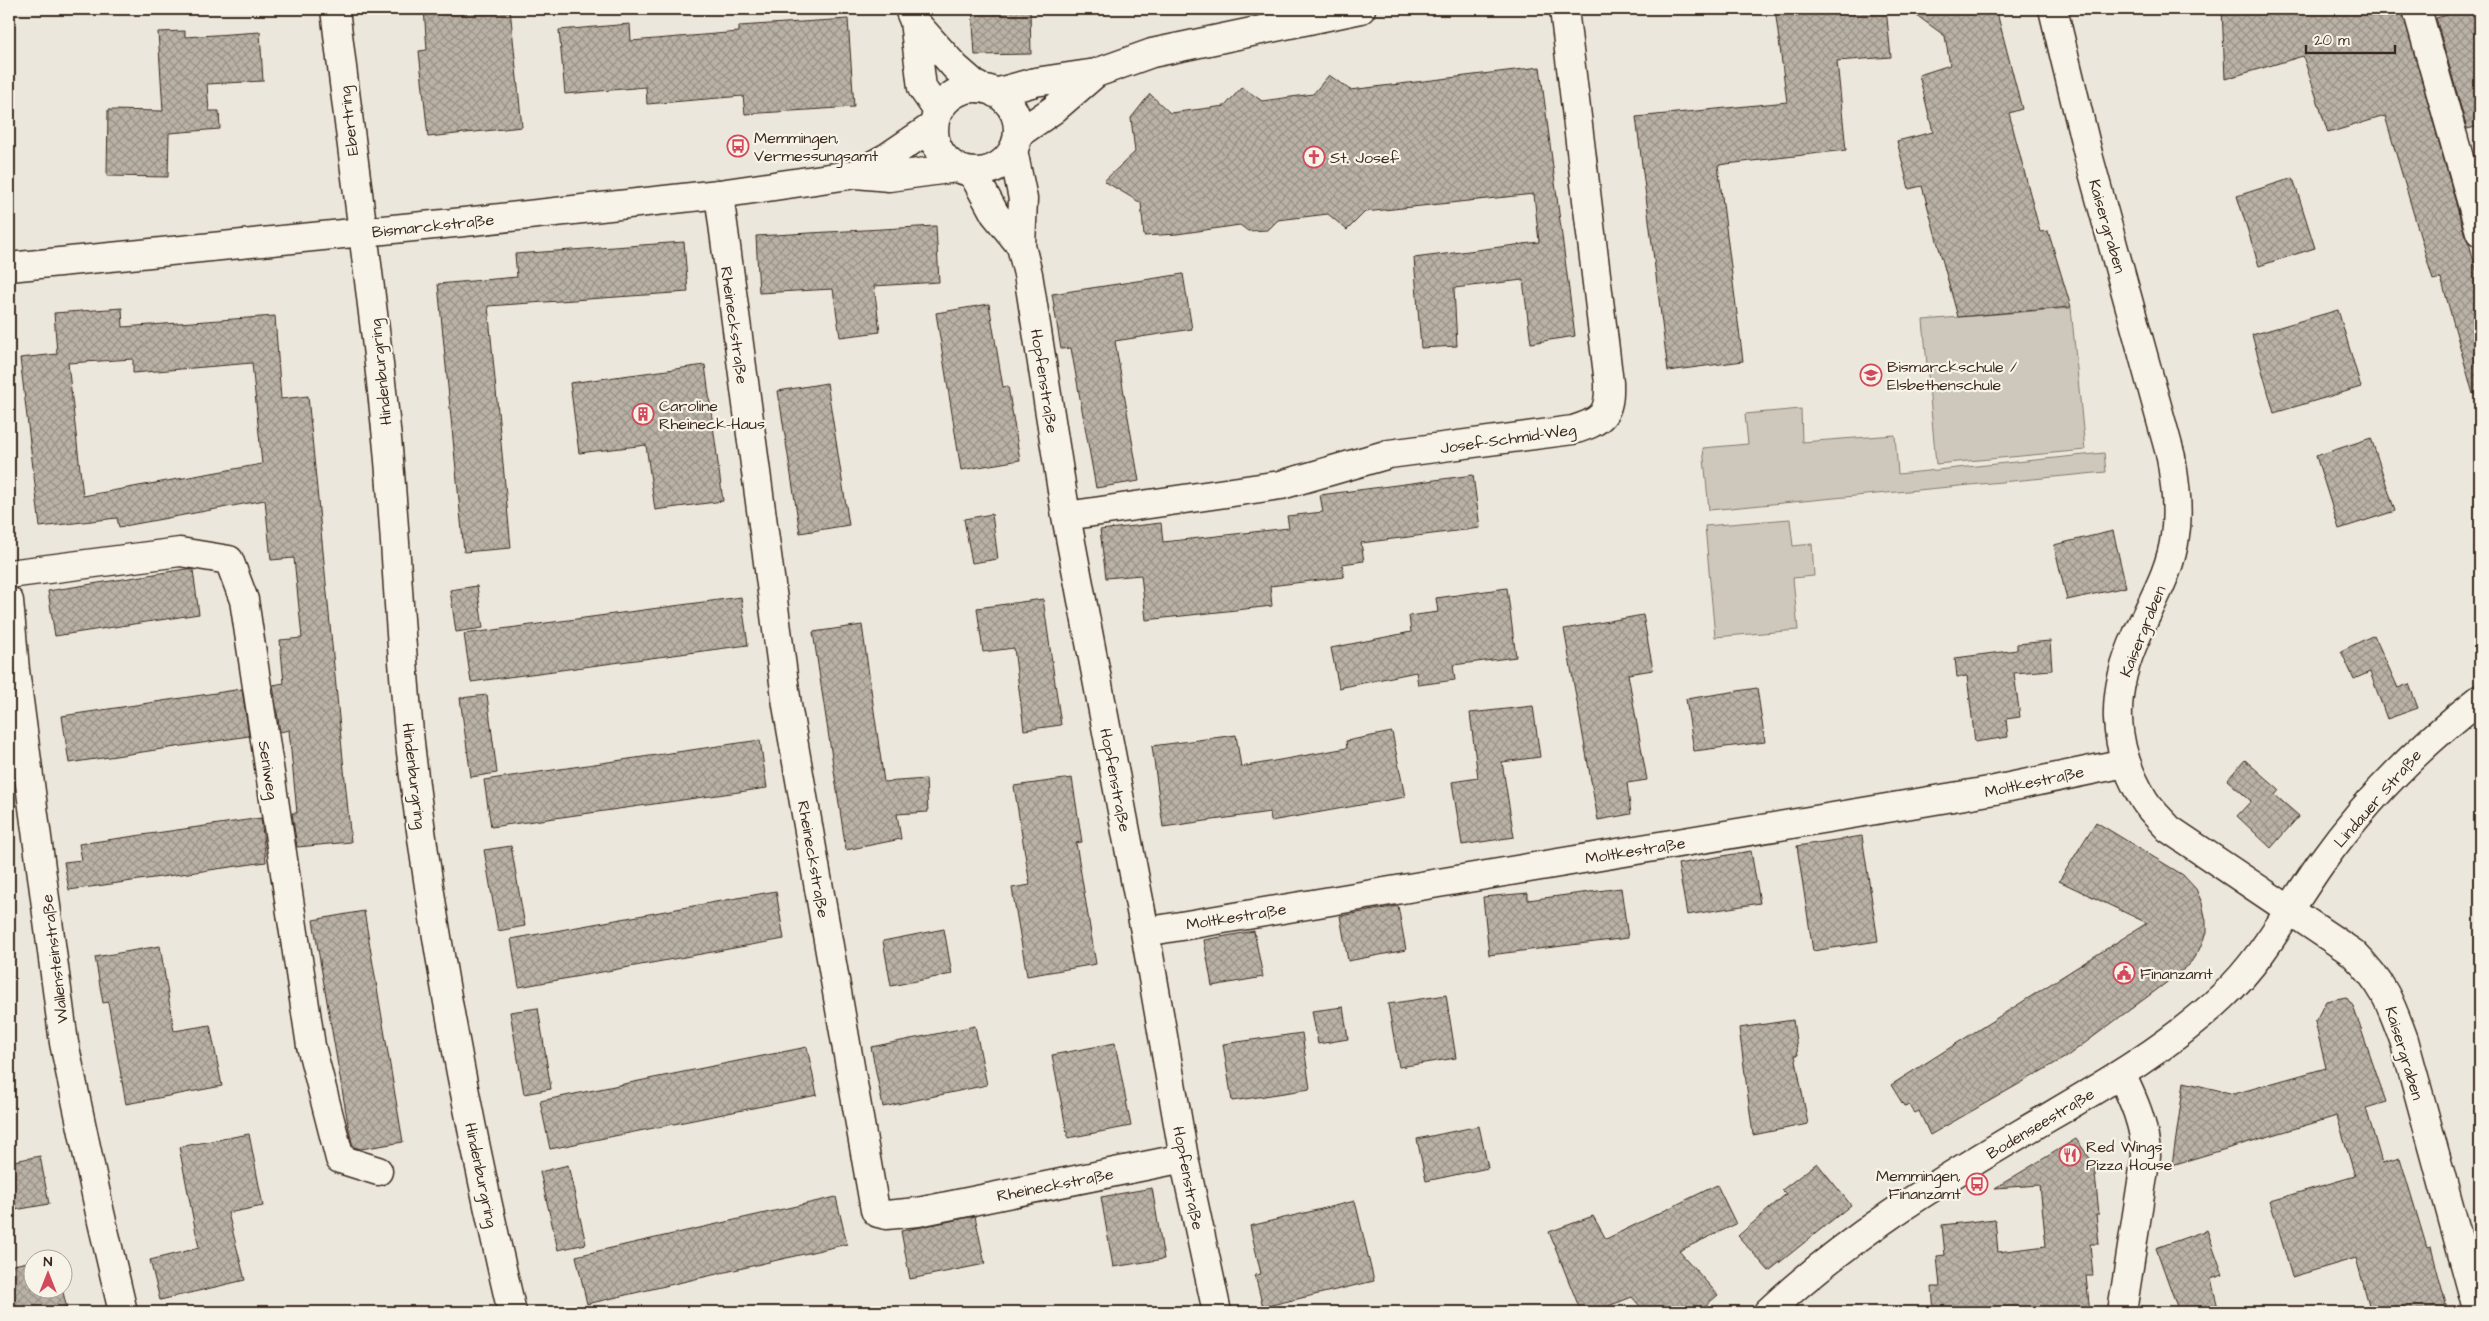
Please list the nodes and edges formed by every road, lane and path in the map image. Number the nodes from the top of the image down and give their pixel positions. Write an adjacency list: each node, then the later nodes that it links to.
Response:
1 (335, 9): 15 (street, Ebertring)
2 (1361, 9): 7 (street)
3 (1564, 9): 18 (street, Josef-Schmid-Weg)
4 (2052, 9): 23 (street, Kaisergraben)
5 (2417, 9): 14 (street)
6 (911, 15): 8 (street); 9 (street)
7 (1096, 73): 8 (street, Bismarckstraße); 10 (street, Bismarckstraße)
8 (987, 90): 9 (street, Bismarckstraße); 10 (street)
9 (936, 119): 11 (street); 12 (street, Bismarckstraße)
10 (1015, 142): 11 (street, Bismarckstraße); 16 (street, Hopfenstraße)
11 (964, 170): 12 (street, Bismarckstraße); 16 (street, Hopfenstraße)
12 (856, 174): 13 (street, Bismarckstraße)
13 (719, 194): 15 (street, Bismarckstraße); 27 (street, Rheineckstraße)
14 (2480, 232)
15 (362, 233): 17 (street, Bismarckstraße); 30 (street, Hindenburgring)
16 (1021, 246): 18 (street, Hopfenstraße)
17 (9, 268)
18 (1066, 516): 25 (street, Hopfenstraße)
19 (9, 574): 28 (street, Seniweg)
20 (9, 601): 21 (street, Wallensteinstraße)
21 (12, 671): 29 (street, Wallensteinstraße)
22 (2480, 699): 24 (street, Lindauer Straße)
23 (2125, 763): 24 (street, Kaisergraben); 25 (street, Moltkestraße)
24 (2289, 910): 26 (street, Bodenseestraße); 34 (street, Kaisergraben)
25 (1145, 932): 27 (street, Hopfenstraße)
26 (2121, 1074): 32 (street, Bodenseestraße); 33 (street)
27 (1184, 1158): 31 (street, Hopfenstraße)
28 (378, 1171)
29 (124, 1312)
30 (512, 1312)
31 (1217, 1312)
32 (1768, 1312)
33 (2122, 1312)
34 (2478, 1312)

